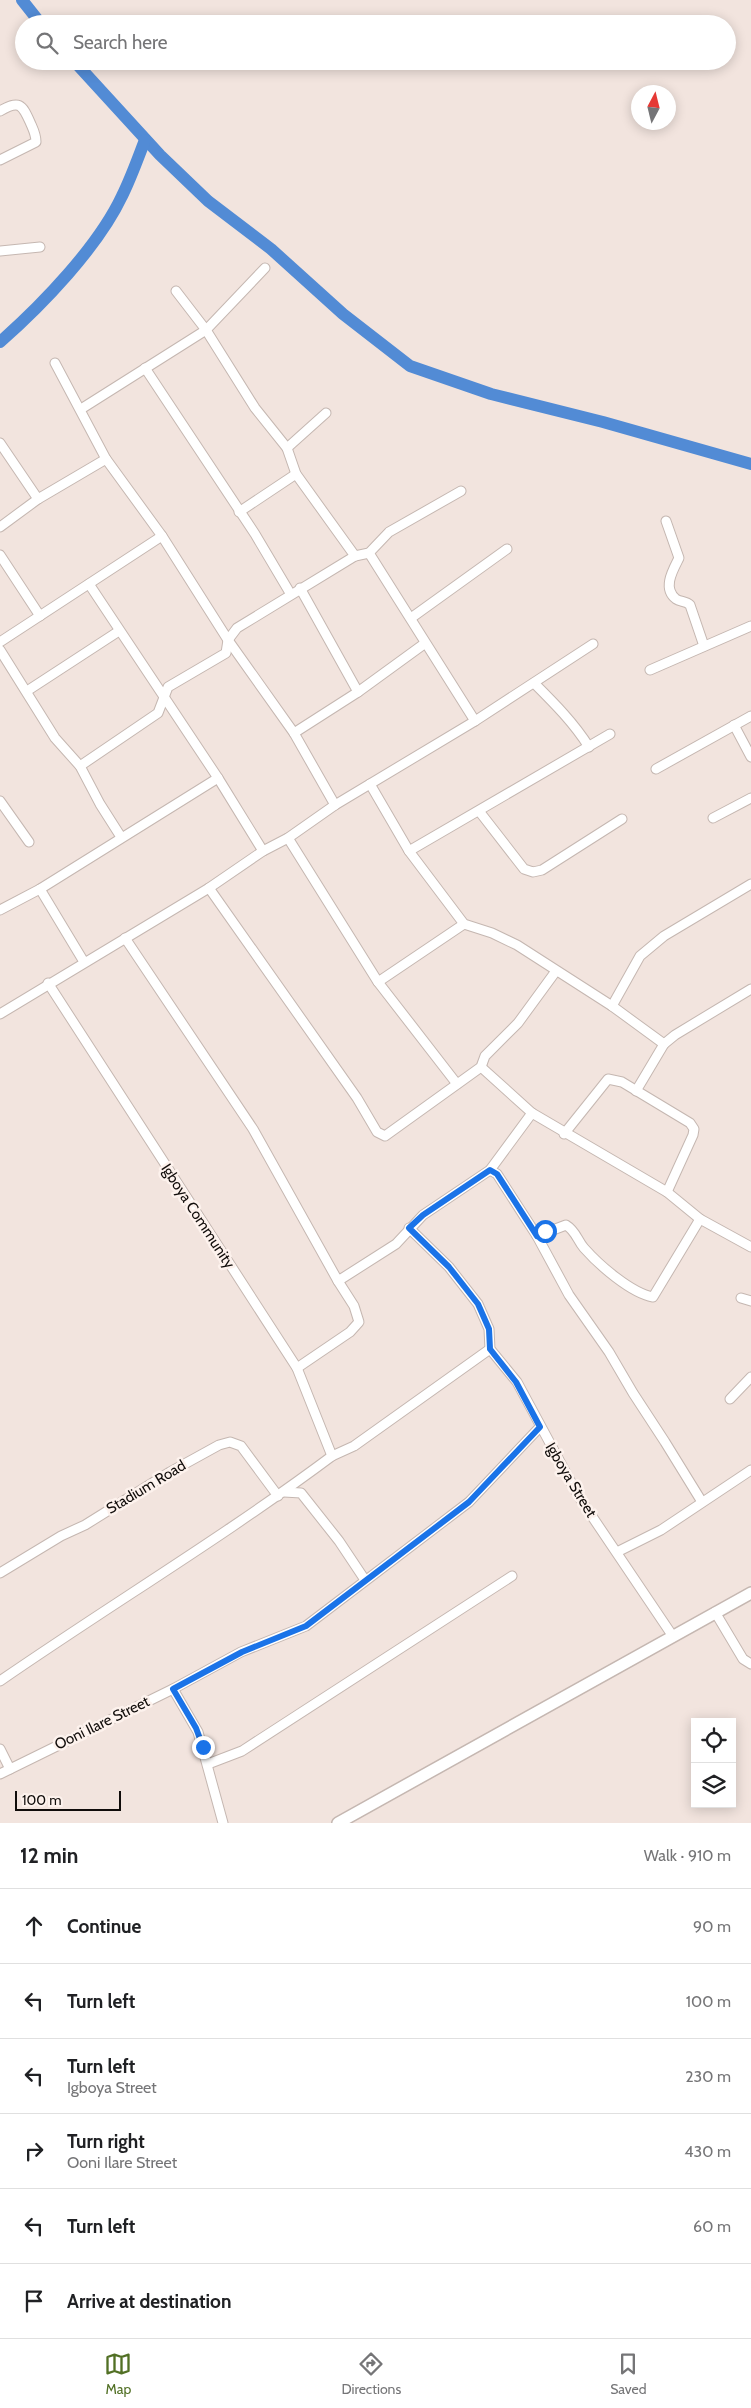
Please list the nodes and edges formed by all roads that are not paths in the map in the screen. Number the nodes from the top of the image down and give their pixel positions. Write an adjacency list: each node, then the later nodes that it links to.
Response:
1 (0, 111): 2 (street)
2 (0, 160)
3 (40, 247): 4 (street)
4 (0, 252)
5 (265, 268): 7 (street)
6 (176, 291): 7 (street)
7 (206, 330): 9 (street); 13 (street)
8 (55, 362): 10 (street)
9 (145, 368): 10 (street); 18 (street)
10 (81, 409): 14 (street)
11 (326, 413): 13 (street)
12 (0, 444): 17 (street)
13 (287, 448): 15 (street)
14 (106, 459): 17 (street); 21 (street)
15 (296, 474): 18 (street); 25 (street)
16 (461, 491): 23 (street)
17 (38, 499): 20 (street)
18 (239, 512): 28 (street)
19 (666, 521): 37 (street)
20 (0, 527)
21 (162, 536): 26 (street); 33 (street)
22 (507, 549): 30 (street)
23 (368, 553): 25 (street); 30 (street)
24 (0, 555): 29 (street)
25 (355, 556): 27 (street)
26 (89, 584): 29 (street); 32 (street)
27 (300, 588): 28 (street); 42 (street)
28 (290, 593): 33 (street)
29 (40, 616): 34 (street)
30 (411, 618): 35 (street)
31 (751, 626): 37 (street)
32 (120, 631): 41 (street); 43 (street)
33 (228, 640): 43 (street); 47 (street)
34 (0, 642)
35 (424, 644): 42 (street); 45 (street)
36 (593, 644): 40 (street)
37 (704, 646): 39 (street)
38 (0, 650): 41 (street)
39 (650, 670)
40 (534, 682): 45 (street); 49 (street)
41 (27, 691): 51 (street)
42 (358, 692): 47 (street)
43 (165, 699): 51 (street); 53 (street)
44 (751, 716): 46 (street)
45 (475, 721): 54 (street)
46 (734, 725): 50 (street); 52 (street)
47 (294, 733): 57 (street)
48 (610, 734): 49 (street)
49 (589, 746): 58 (street)
50 (751, 757)
51 (80, 766): 61 (street)
52 (656, 769)
53 (218, 778): 61 (street); 65 (street)
54 (370, 784): 57 (street); 64 (street)
55 (751, 798): 59 (street)
56 (0, 801): 63 (street)
57 (335, 805): 62 (street)
58 (479, 811): 60 (street); 64 (street)
59 (713, 818)
60 (622, 819)
61 (121, 837): 68 (street)
62 (288, 838): 65 (street); 74 (street)
63 (29, 842)
64 (409, 850): 70 (street)
65 (263, 851): 67 (street)
66 (751, 884): 77 (street)
67 (209, 888): 71 (street); 81 (street)
68 (40, 889): 69 (street); 72 (street)
69 (0, 910)
70 (464, 924): 73 (street); 74 (street)
71 (125, 938): 72 (street); 91 (street)
72 (84, 962): 75 (street)
73 (556, 971): 77 (street); 80 (street)
74 (378, 982): 81 (street)
75 (48, 983): 78 (street); 95 (street, Igboya Community)
76 (751, 989): 79 (street)
77 (612, 1006): 79 (street)
78 (0, 1014)
79 (664, 1044): 82 (street)
80 (481, 1067): 81 (street); 83 (street)
81 (456, 1084)
82 (636, 1091): 84 (street); 86 (street)
83 (532, 1114): 84 (street); 85 (street)
84 (564, 1134): 86 (street)
85 (490, 1170): 88 (street); 89 (street)
86 (666, 1192): 87 (street)
87 (700, 1219): 89 (street); 90 (street)
88 (409, 1228): 91 (street); 94 (street)
89 (537, 1236): 102 (street)
90 (751, 1247)
91 (338, 1281): 95 (street)
92 (740, 1298): 93 (street)
93 (751, 1301)
94 (490, 1349): 98 (street, Igboya Street); 99 (street)
95 (297, 1368): 99 (street, Igboya Community)
96 (751, 1377): 97 (street)
97 (730, 1399)
98 (540, 1427): 103 (street, Igboya Street); 106 (street, Ooni Ilare Street)
99 (332, 1456): 101 (street)
100 (751, 1470): 102 (street)
101 (281, 1494): 104 (street, Stadium Road); 106 (street); 111 (street)
102 (702, 1502): 103 (street)
103 (617, 1552): 109 (street, Igboya Street)
104 (0, 1573)
105 (512, 1576): 114 (street)
106 (365, 1580): 112 (street, Ooni Ilare Street)
107 (751, 1592): 108 (main road)
108 (715, 1612): 109 (main road); 110 (street)
109 (672, 1635): 117 (main road)
110 (751, 1664)
111 (0, 1680)
112 (173, 1689): 114 (street); 115 (street, Ooni Ilare Street)
113 (0, 1749): 115 (street)
114 (208, 1764): 118 (street)
115 (10, 1769): 116 (street, Ooni Ilare Street)
116 (0, 1774)
117 (354, 1819): 119 (main road)
118 (223, 1823)
119 (338, 1823)

